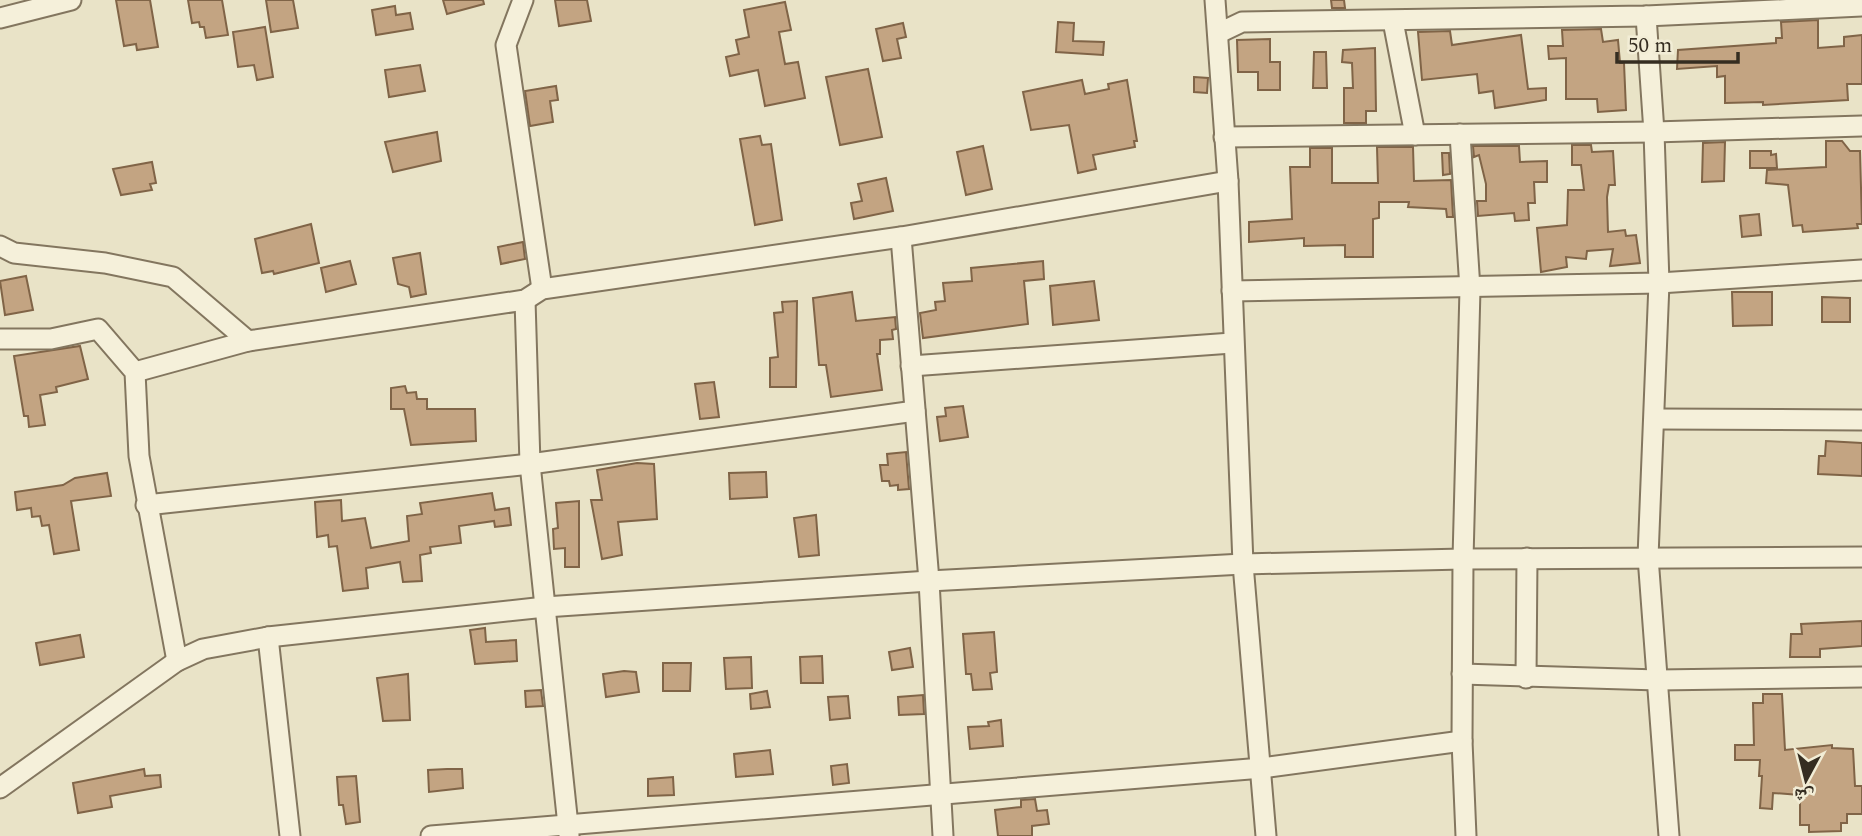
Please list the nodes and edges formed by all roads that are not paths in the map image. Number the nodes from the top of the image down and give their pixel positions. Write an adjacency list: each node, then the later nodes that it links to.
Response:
1 (71, 0): 6 (street)
2 (523, 0): 19 (street)
3 (1215, 0): 8 (street)
4 (1850, 4): 5 (street)
5 (1646, 16): 7 (street); 10 (street)
6 (0, 18)
7 (1393, 21): 8 (street); 12 (street)
8 (1219, 33): 13 (street)
9 (1862, 126): 10 (street)
10 (1654, 132): 11 (street); 18 (street)
11 (1460, 134): 12 (street); 20 (street)
12 (1415, 135): 13 (street)
13 (1224, 137): 14 (street)
14 (1228, 181): 15 (street); 21 (street)
15 (901, 237): 19 (street); 26 (street)
16 (0, 246): 24 (street)
17 (1862, 270): 18 (street)
18 (1659, 283): 20 (street); 29 (street)
19 (542, 289): 22 (street)
20 (1470, 289): 21 (street); 36 (street)
21 (1232, 290): 25 (street)
22 (525, 300): 24 (street); 31 (street)
23 (0, 339): 27 (street)
24 (248, 341): 27 (street)
25 (1233, 343): 26 (street); 37 (street)
26 (911, 366): 28 (street)
27 (135, 372): 32 (street)
28 (915, 411): 31 (street); 38 (street)
29 (1655, 419): 30 (street); 33 (street)
30 (1862, 420)
31 (530, 464): 32 (street); 39 (street)
32 (146, 505): 41 (street)
33 (1648, 557): 34 (street); 35 (street); 45 (street)
34 (1862, 557)
35 (1527, 558): 36 (street); 44 (street)
36 (1463, 559): 37 (street); 42 (street)
37 (1243, 564): 38 (street); 47 (street)
38 (929, 581): 39 (street); 49 (street)
39 (545, 607): 40 (street); 50 (street)
40 (268, 637): 41 (street); 51 (street)
41 (177, 661): 48 (street)
42 (1462, 674): 44 (street); 46 (street)
43 (1862, 677): 45 (street)
44 (1526, 678): 45 (street)
45 (1658, 680): 56 (street)
46 (1462, 741): 47 (street); 55 (street)
47 (1262, 768): 49 (street); 54 (street)
48 (0, 788)
49 (940, 796): 50 (street); 53 (street)
50 (569, 830): 52 (street)
51 (290, 836)
52 (431, 836)
53 (943, 836)
54 (1266, 836)
55 (1466, 836)
56 (1669, 836)

